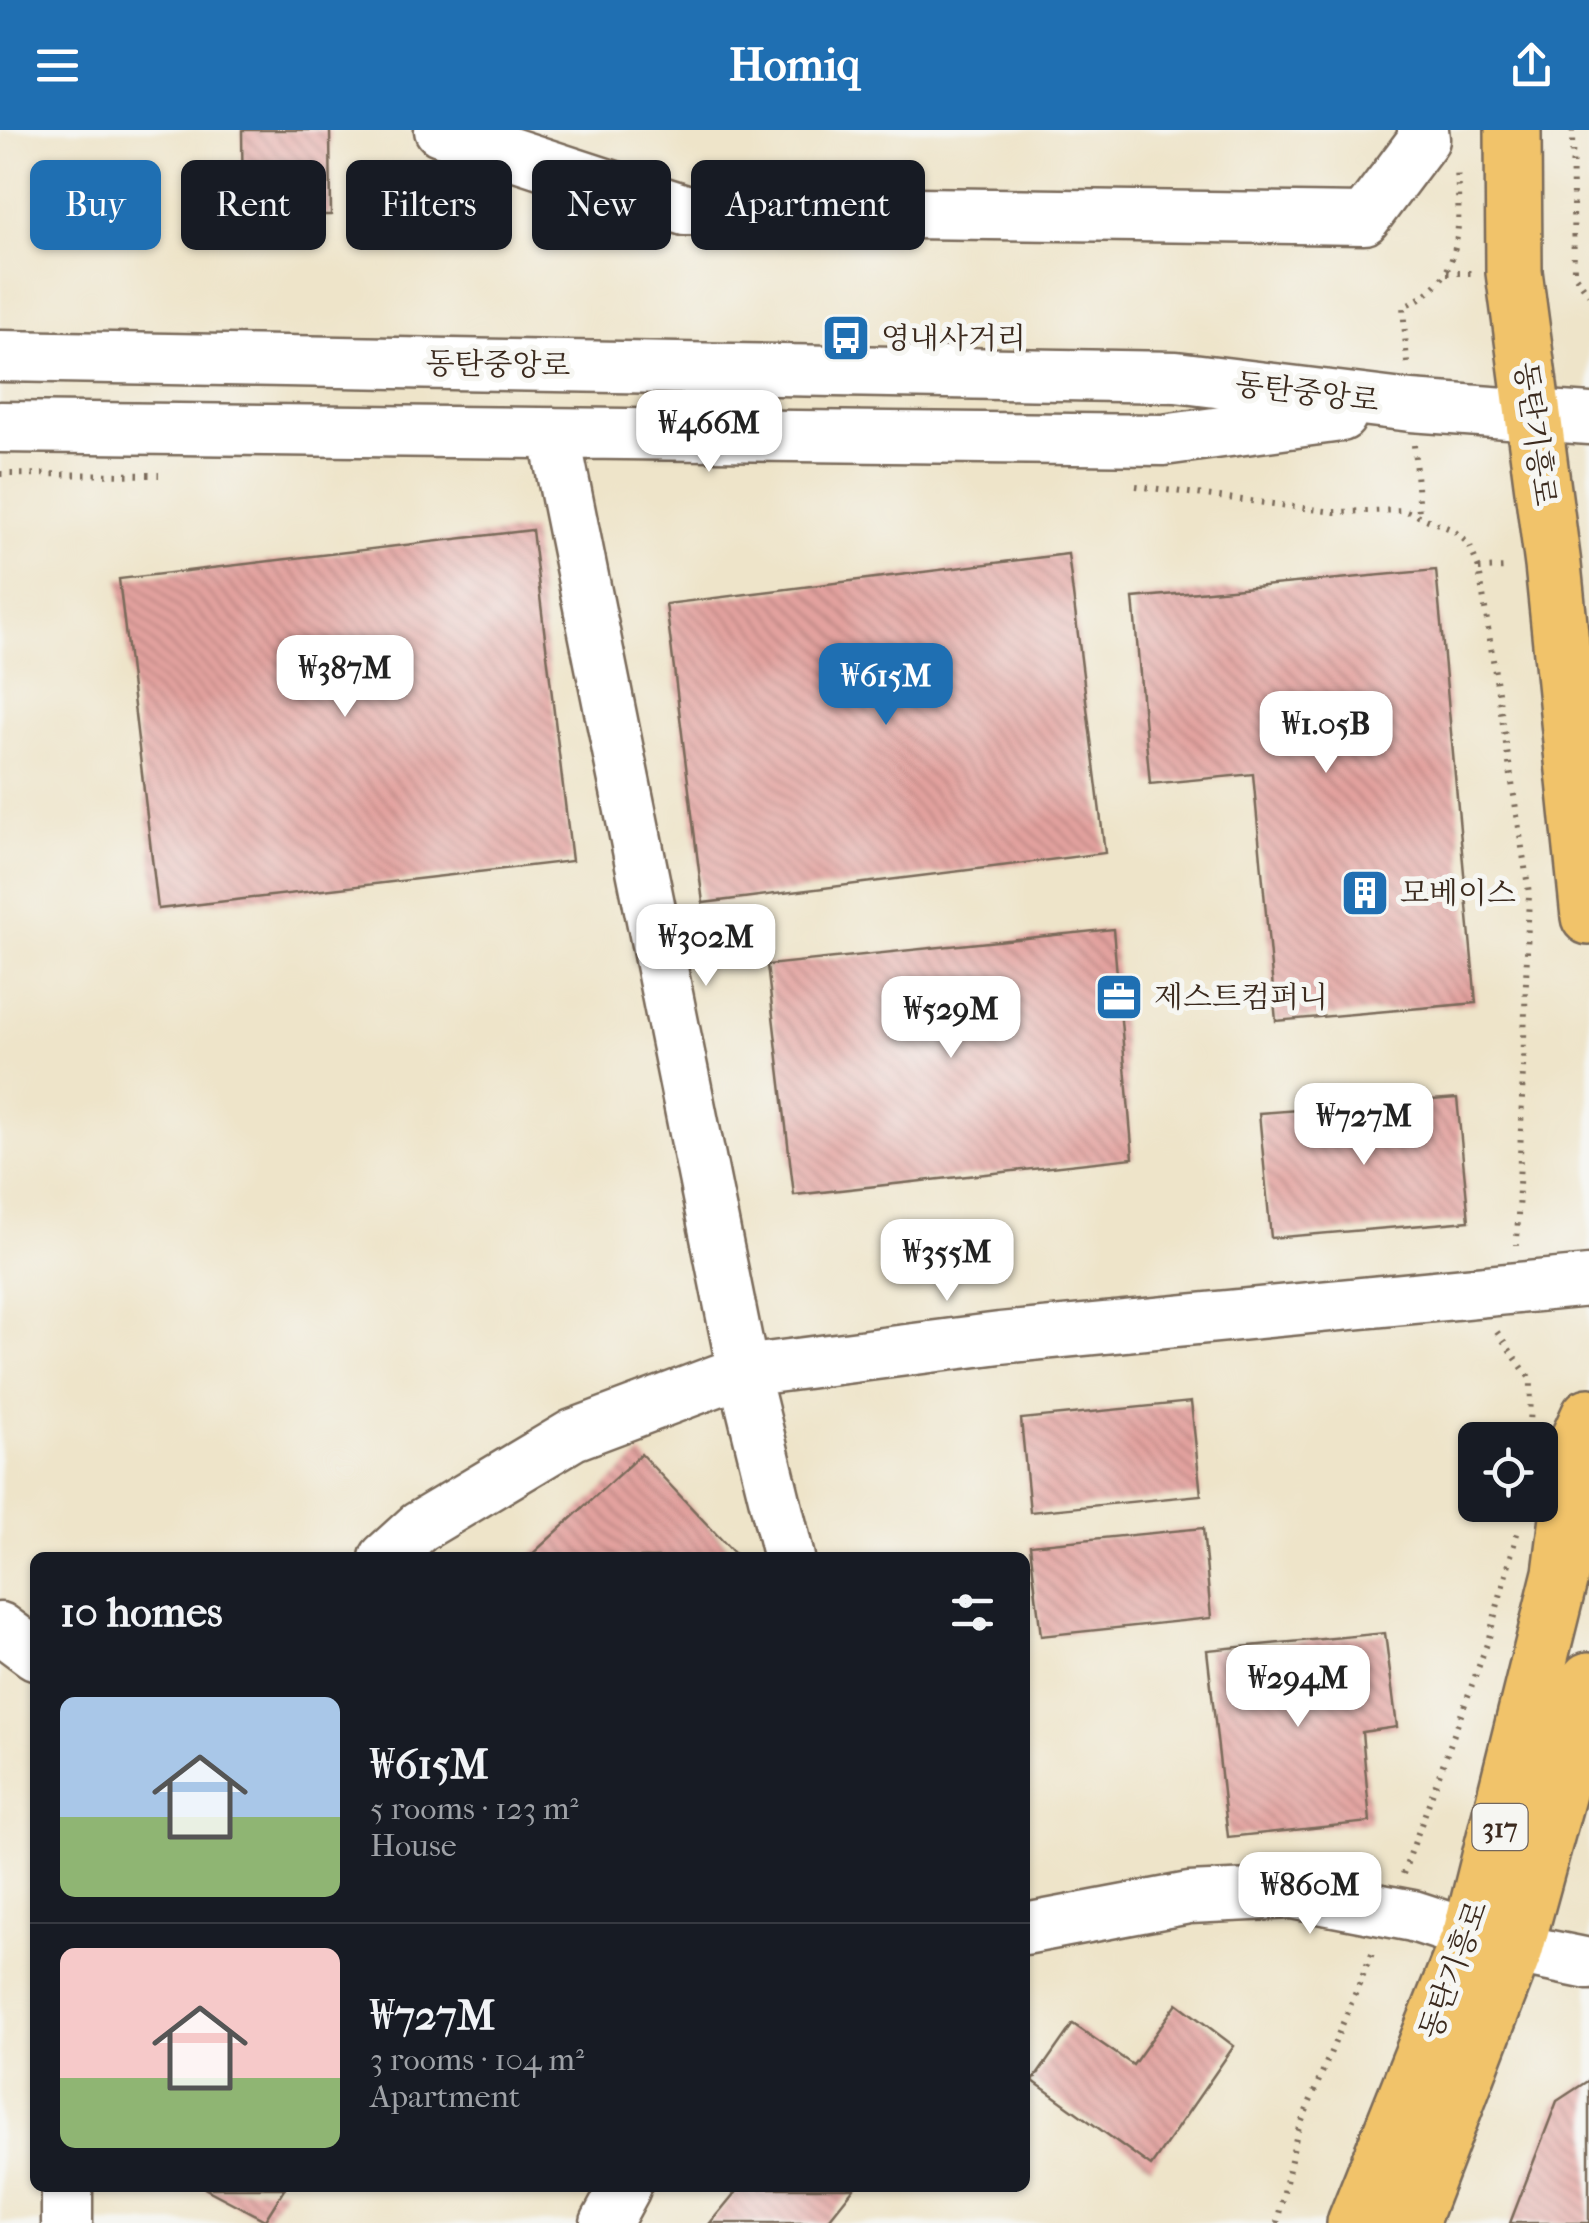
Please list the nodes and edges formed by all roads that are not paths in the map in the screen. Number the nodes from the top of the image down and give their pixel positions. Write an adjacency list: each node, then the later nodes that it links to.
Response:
1 (440, 130): 3 (street)
2 (1513, 130): 6 (main road, 동탄기흥로)
3 (1440, 147)
4 (0, 356): 5 (street, 동탄중앙로)
5 (1411, 406): 6 (street, 동탄중앙로); 9 (street)
6 (1533, 418): 7 (street, 동탄중앙로); 10 (main road, 동탄기흥로)
7 (1589, 419)
8 (0, 427): 9 (street)
9 (554, 434): 12 (street)
10 (1589, 917)
11 (1589, 1281): 12 (street)
12 (743, 1370): 14 (street); 15 (street)
13 (1589, 1416): 20 (main road, 동탄기흥로 / 317)
14 (392, 1552)
15 (788, 1552)
16 (0, 1628): 17 (street)
17 (30, 1650)
18 (1589, 1680): 20 (main road, 동탄기흥로 / 317)
19 (1030, 1928): 20 (street)
20 (1493, 1941): 21 (street); 26 (main road, 동탄기흥로 / 317); 27 (main road, 동탄기흥로 / 317)
21 (1589, 1964)
22 (68, 2192): 24 (street)
23 (623, 2192): 25 (street)
24 (67, 2223)
25 (606, 2223)
26 (1356, 2223)
27 (1410, 2223)

